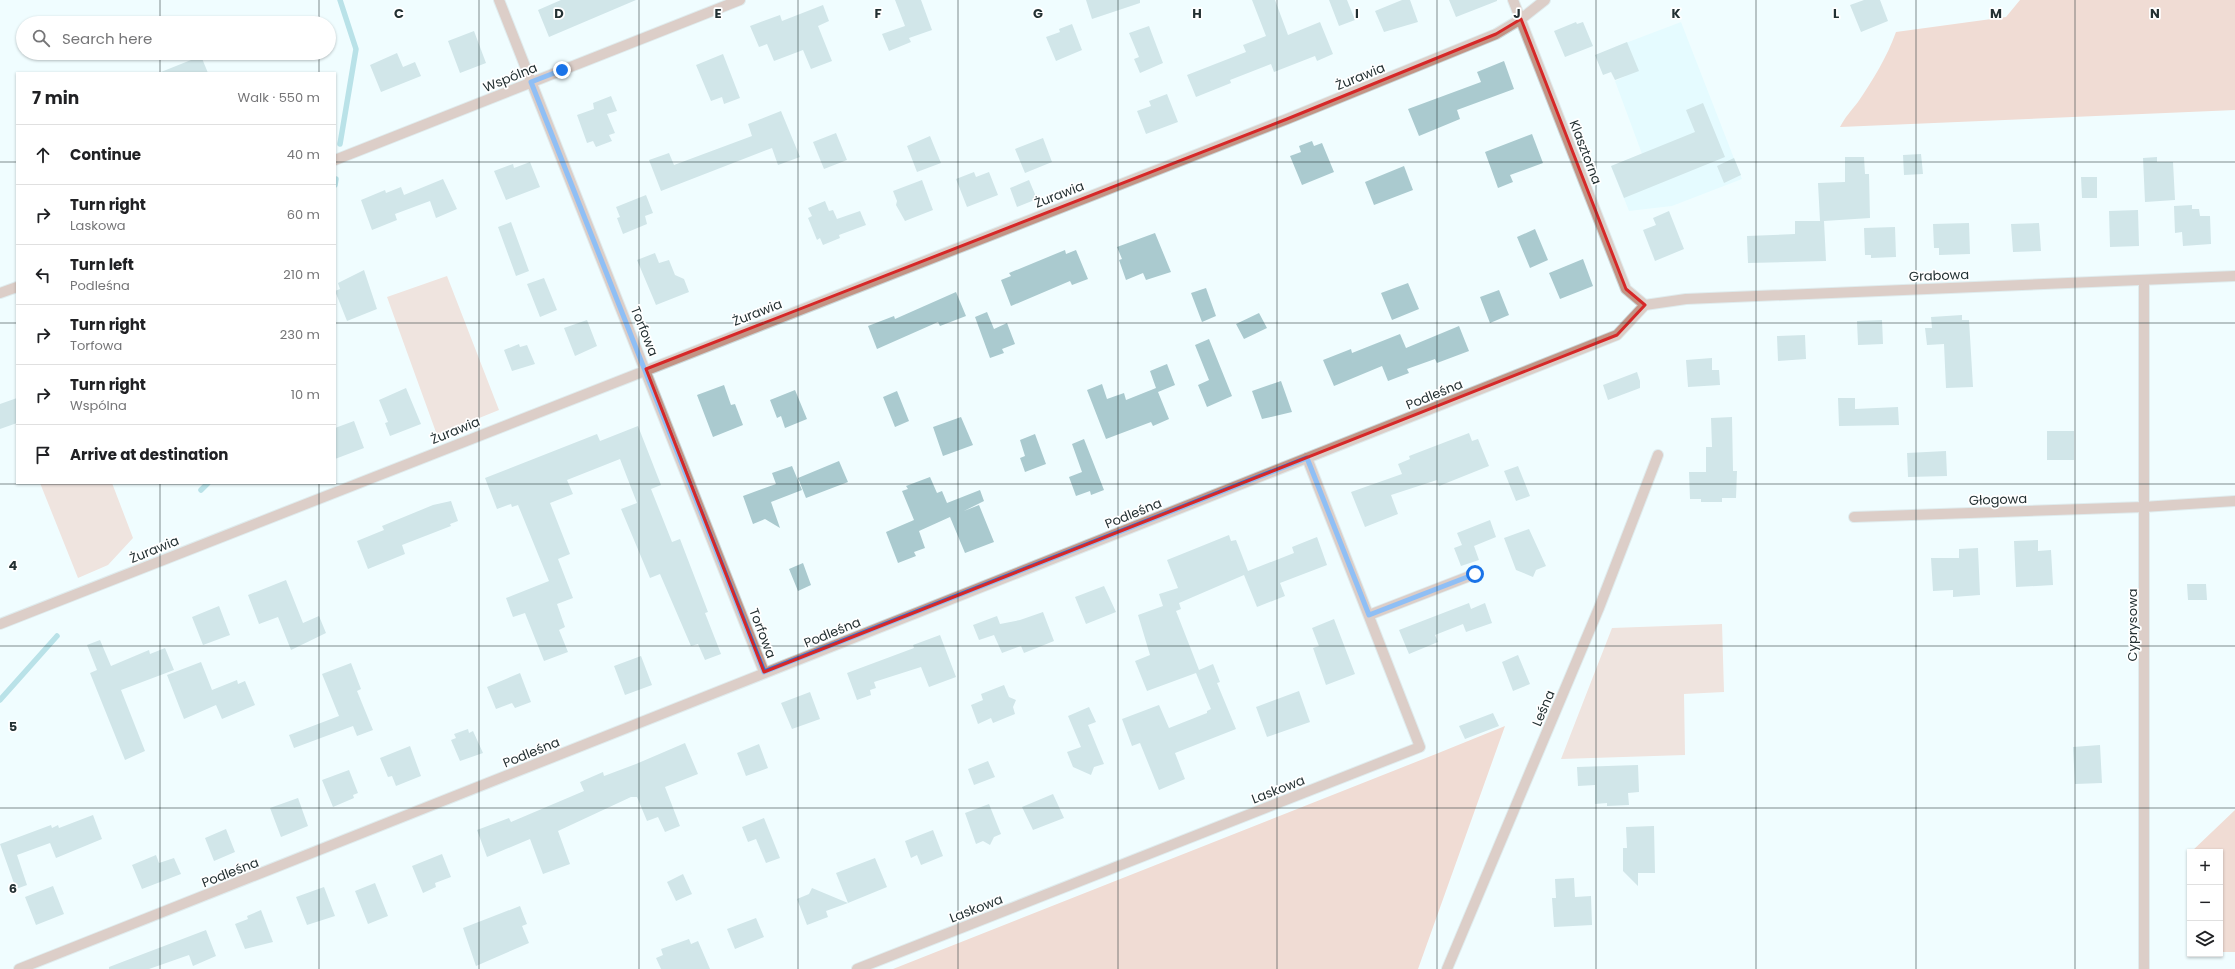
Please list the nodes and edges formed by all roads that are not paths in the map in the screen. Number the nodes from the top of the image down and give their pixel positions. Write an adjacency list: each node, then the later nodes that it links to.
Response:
1 (499, 0): 6 (street, Torfowa)
2 (740, 0): 6 (street, Wspólna)
3 (1513, 0): 5 (street, Klasztorna)
4 (1545, 0): 5 (street, Żurawia)
5 (1521, 19): 12 (street, Klasztorna); 13 (street, Żurawia)
6 (531, 82): 7 (street, Wspólna); 13 (street, Torfowa)
7 (336, 160)
8 (2235, 276): 9 (street, Grabowa)
9 (2144, 280): 12 (street, Grabowa); 17 (street, Cyprysowa)
10 (16, 287): 11 (street)
11 (0, 293)
12 (1645, 305): 15 (street, Podleśna)
13 (646, 369): 21 (street, Żurawia); 22 (street, Torfowa)
14 (1658, 455): 25 (street, Leśna)
15 (1307, 458): 20 (street, Laskowa); 22 (street, Podleśna)
16 (2235, 501): 17 (street, Głogowa)
17 (2143, 507): 18 (street, Głogowa); 26 (street, Cyprysowa)
18 (1854, 517)
19 (1475, 574): 20 (street)
20 (1369, 615): 24 (street, Laskowa)
21 (0, 624)
22 (764, 672): 23 (street, Podleśna)
23 (18, 969)
24 (857, 969)
25 (1447, 969)
26 (2144, 969)

